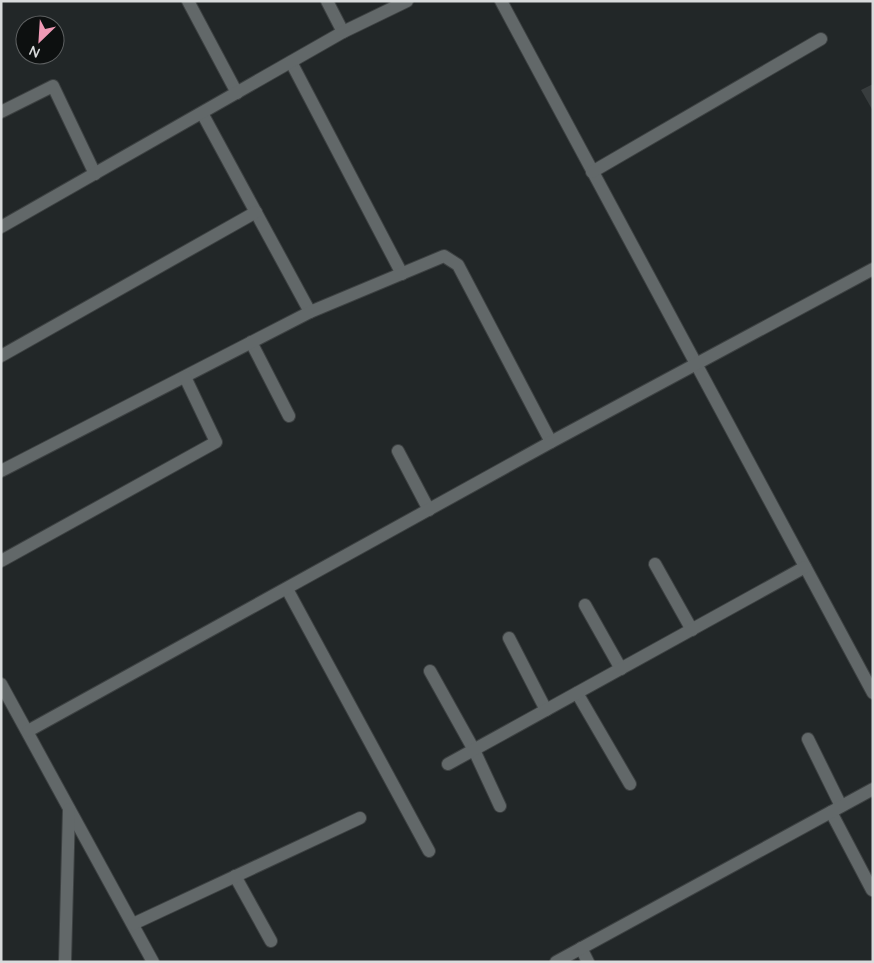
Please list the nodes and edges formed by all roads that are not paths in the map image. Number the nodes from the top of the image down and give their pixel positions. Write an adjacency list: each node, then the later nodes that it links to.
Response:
1 (188, 1): 8 (street)
2 (327, 1): 5 (street)
3 (407, 1): 5 (street)
4 (501, 1): 11 (street)
5 (343, 32): 7 (street)
6 (821, 39): 11 (street)
7 (291, 62): 8 (street); 15 (street)
8 (238, 93): 10 (street)
9 (1, 112): 12 (street)
10 (202, 113): 12 (street); 13 (street)
11 (592, 172): 20 (street)
12 (95, 174): 14 (street)
13 (256, 212): 17 (street); 19 (street)
14 (1, 228)
15 (402, 274): 17 (street); 23 (street)
16 (871, 275): 20 (street)
17 (310, 312): 18 (street)
18 (251, 342): 21 (street); 22 (street)
19 (1, 356)
20 (696, 366): 23 (street); 29 (street)
21 (185, 377): 25 (street); 27 (street)
22 (289, 416)
23 (551, 442): 26 (street)
24 (398, 451): 26 (street)
25 (1, 471)
26 (429, 510): 30 (street)
27 (1, 561)
28 (655, 564): 32 (street)
29 (805, 567): 32 (street); 38 (street)
30 (287, 589): 40 (street); 50 (street)
31 (585, 605): 34 (street)
32 (692, 630): 34 (street)
33 (509, 638): 39 (street)
34 (621, 669): 37 (street)
35 (430, 671): 42 (street)
36 (1, 684): 40 (street)
37 (577, 693): 39 (street); 44 (street)
38 (873, 693)
39 (546, 710): 42 (street)
40 (28, 731): 47 (street)
41 (808, 739): 48 (street)
42 (474, 750): 43 (street); 46 (street)
43 (448, 764)
44 (630, 784)
45 (873, 789): 48 (street)
46 (500, 806)
47 (69, 808): 53 (street); 56 (street)
48 (836, 809): 52 (street); 55 (street)
49 (360, 818): 51 (street)
50 (429, 851)
51 (235, 876): 53 (street); 54 (street)
52 (872, 890)
53 (133, 924): 57 (street)
54 (270, 941)
55 (581, 948): 58 (street); 59 (street)
56 (65, 962)
57 (154, 962)
58 (556, 962)
59 (588, 962)

